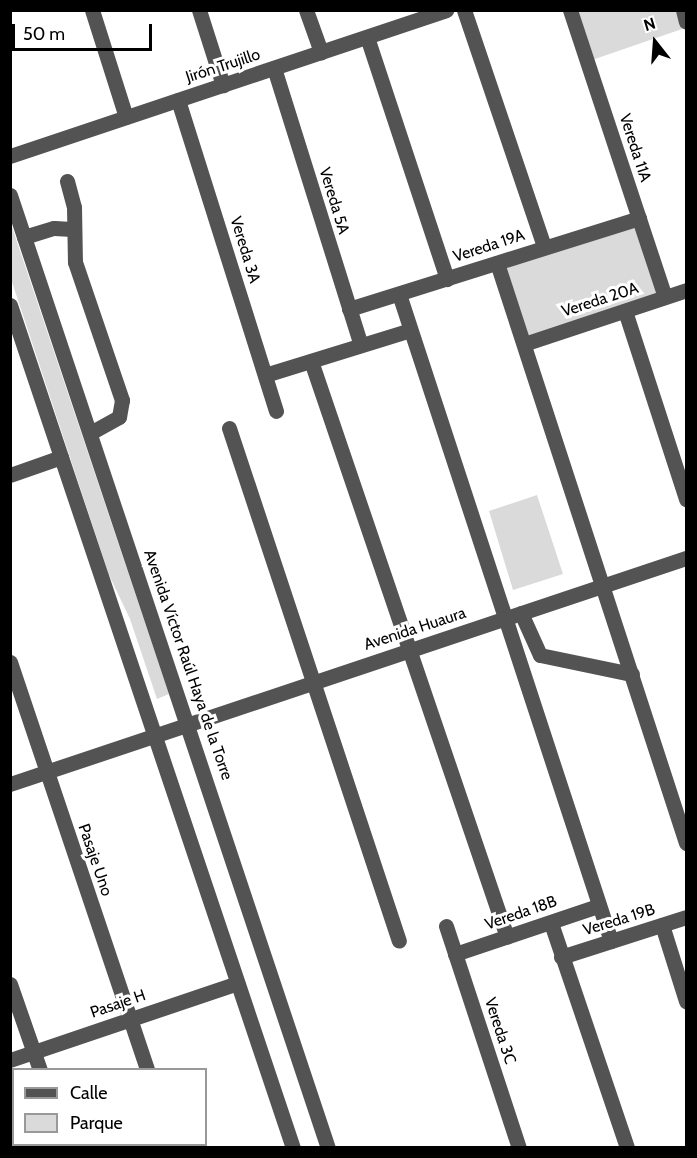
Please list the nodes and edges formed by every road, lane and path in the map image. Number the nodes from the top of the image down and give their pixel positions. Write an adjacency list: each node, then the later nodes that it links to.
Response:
1 (92, 10): 15 (street)
2 (199, 10): 13 (street)
3 (306, 10): 11 (street)
4 (446, 10): 8 (street, Jirón Trujillo)
5 (464, 10): 22 (street)
6 (570, 10): 19 (street, Vereda 11A)
7 (683, 10): 9 (street)
8 (417, 15): 10 (street, Jirón Trujillo)
9 (687, 22)
10 (367, 37): 11 (street, Jirón Trujillo); 24 (street)
11 (321, 52): 12 (street, Jirón Trujillo)
12 (274, 68): 13 (street, Jirón Trujillo); 29 (street, Vereda 5A)
13 (223, 85): 14 (street, Jirón Trujillo)
14 (178, 100): 15 (street, Jirón Trujillo); 35 (street, Vereda 3A)
15 (126, 117): 16 (street, Jirón Trujillo)
16 (10, 156)
17 (66, 181): 20 (street)
18 (10, 195): 21 (street, Avenida Víctor Raúl Haya de la Torre)
19 (639, 218): 22 (street, Vereda 19A); 27 (street, Vereda 11A)
20 (72, 229): 21 (street); 38 (street)
21 (24, 237): 38 (street, Avenida Víctor Raúl Haya de la Torre)
22 (544, 247): 23 (street, Vereda 19A)
23 (497, 263): 24 (street, Vereda 19A); 32 (street)
24 (447, 279): 26 (street, Vereda 19A)
25 (687, 291): 27 (street, Vereda 20A)
26 (399, 294): 29 (street, Vereda 19A); 31 (street)
27 (665, 297): 30 (street, Vereda 20A)
28 (10, 305): 39 (street)
29 (349, 309): 33 (street, Vereda 5A)
30 (625, 311): 32 (street, Vereda 20A); 41 (street)
31 (410, 330): 33 (street); 45 (street)
32 (524, 344): 43 (street)
33 (361, 345): 34 (street)
34 (311, 361): 35 (street); 46 (street)
35 (265, 375): 36 (street, Vereda 3A)
36 (276, 411)
37 (229, 428): 49 (street)
38 (90, 433): 50 (street, Avenida Víctor Raúl Haya de la Torre)
39 (61, 457): 40 (street); 51 (street)
40 (10, 475)
41 (687, 499)
42 (687, 558): 43 (street, Avenida Huaura)
43 (603, 586): 44 (street, Avenida Huaura); 48 (street)
44 (521, 613): 45 (street, Avenida Huaura); 48 (street)
45 (505, 618): 46 (street, Avenida Huaura); 56 (street)
46 (411, 649): 49 (street, Avenida Huaura); 61 (street)
47 (10, 662): 52 (street, Pasaje Uno)
48 (632, 674): 54 (street)
49 (314, 681): 50 (street, Avenida Huaura); 62 (street)
50 (189, 723): 51 (street, Avenida Huaura); 75 (street, Avenida Víctor Raúl Haya de la Torre)
51 (155, 734): 52 (street, Avenida Huaura); 66 (street)
52 (46, 771): 53 (street, Avenida Huaura); 69 (street, Pasaje Uno)
53 (10, 784)
54 (684, 827): 55 (street)
55 (687, 843)
56 (598, 906): 58 (street, Vereda 18B); 63 (street)
57 (687, 916): 59 (street, Vereda 19B)
58 (550, 923): 61 (street, Vereda 18B); 65 (street)
59 (662, 925): 63 (street, Vereda 19B); 68 (street)
60 (446, 926): 64 (street, Vereda 3C)
61 (507, 937): 64 (street, Vereda 18B)
62 (399, 941)
63 (611, 941): 65 (street, Vereda 19B)
64 (455, 954): 76 (street, Vereda 3C)
65 (561, 957): 77 (street)
66 (237, 983): 69 (street, Pasaje H); 74 (street)
67 (10, 984): 70 (street)
68 (687, 1001)
69 (130, 1019): 70 (street, Pasaje H); 73 (street, Pasaje Uno)
70 (34, 1052): 71 (street, Pasaje H); 72 (street)
71 (10, 1060)
72 (39, 1068)
73 (146, 1068)
74 (293, 1148)
75 (328, 1148)
76 (519, 1148)
77 (627, 1148)

